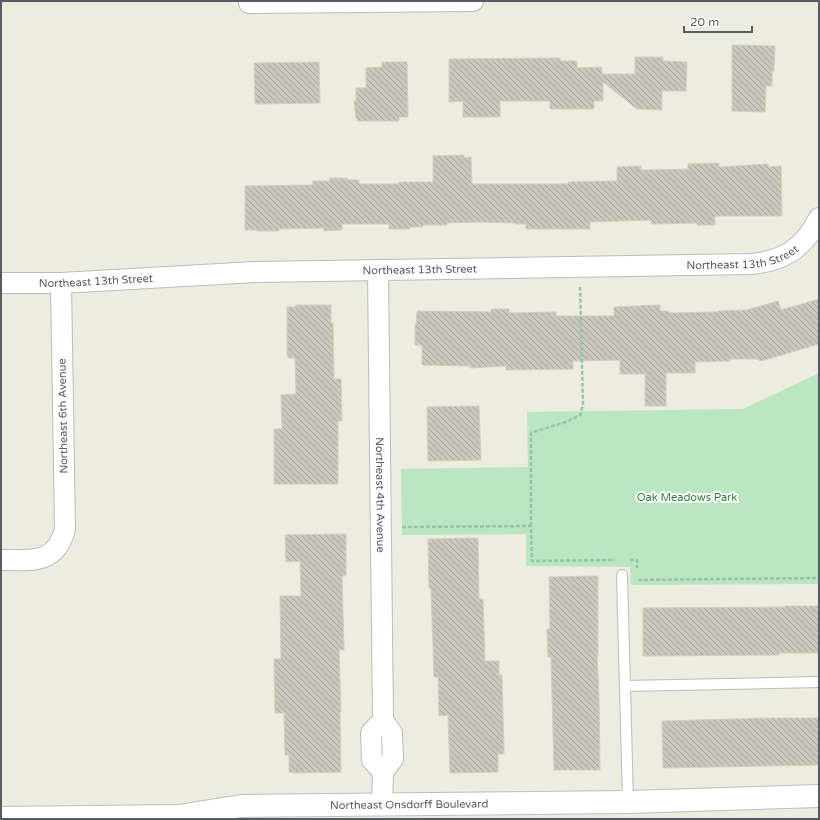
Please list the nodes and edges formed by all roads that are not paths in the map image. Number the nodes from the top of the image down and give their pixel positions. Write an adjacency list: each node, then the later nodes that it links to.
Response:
1 (473, 1): 2 (street)
2 (249, 4)
3 (819, 218): 4 (street, Northeast 13th Street)
4 (378, 270): 6 (street, Northeast 13th Street); 13 (street, Northeast 4th Avenue)
5 (1, 283): 6 (street, Northeast 13th Street)
6 (61, 283): 7 (street, Northeast 6th Avenue)
7 (1, 560)
8 (622, 575): 10 (lane)
9 (819, 682): 10 (lane)
10 (625, 686): 12 (lane)
11 (819, 796): 12 (street, Northeast Onsdorff Boulevard)
12 (628, 802): 13 (street, Northeast Onsdorff Boulevard)
13 (382, 804): 14 (street, Northeast Onsdorff Boulevard)
14 (1, 818)

